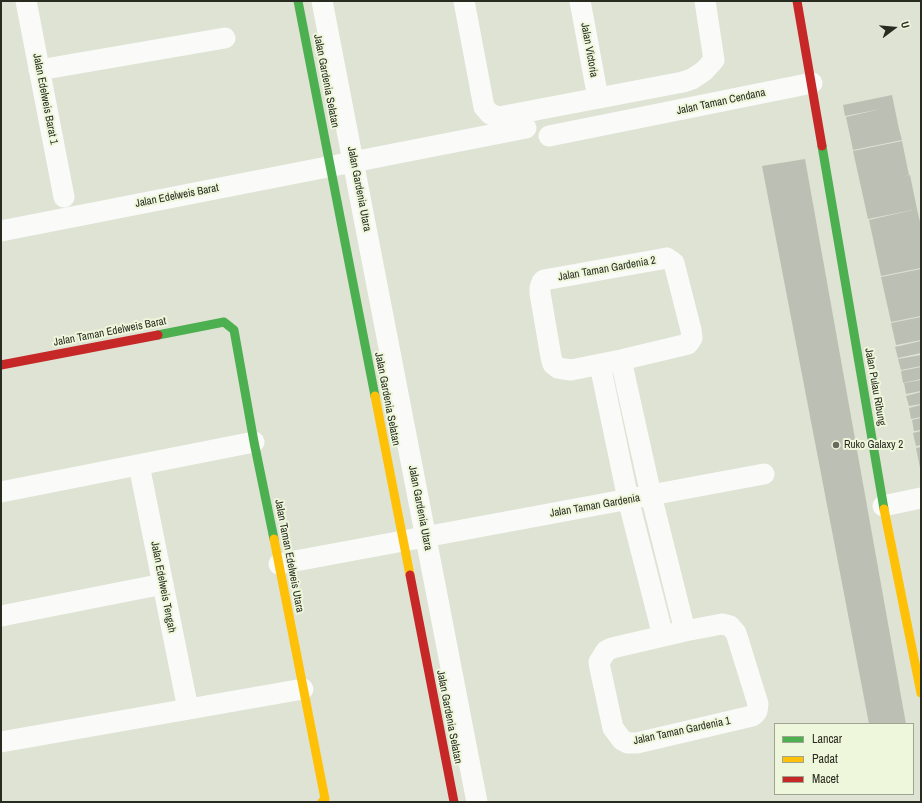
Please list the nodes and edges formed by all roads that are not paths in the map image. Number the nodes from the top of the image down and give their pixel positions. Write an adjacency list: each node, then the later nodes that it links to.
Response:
1 (26, 1): 9 (street, Jalan Edelweis Barat 1)
2 (298, 1): 15 (street, Jalan Gardenia Selatan)
3 (322, 1): 14 (street, Jalan Gardenia Utara)
4 (464, 1): 11 (street)
5 (580, 1): 11 (street, Jalan Victoria)
6 (705, 1): 11 (street)
7 (797, 1): 10 (street)
8 (225, 38): 9 (street)
9 (40, 70): 16 (street, Jalan Edelweis Barat 1)
10 (812, 83): 13 (street, Jalan Taman Cendana); 29 (street, Jalan Pulau Ribung)
11 (598, 98)
12 (526, 128): 14 (street)
13 (548, 136)
14 (353, 161): 15 (street, Jalan Edelweis Barat); 30 (street, Jalan Gardenia Utara)
15 (330, 166): 17 (street, Jalan Edelweis Barat); 31 (street, Jalan Gardenia Selatan)
16 (64, 197)
17 (1, 231)
18 (224, 322): 20 (street, Jalan Taman Edelweis Barat); 22 (street, Jalan Taman Edelweis Utara)
19 (621, 360): 21 (street, Jalan Taman Gardenia 2); 21 (street, Jalan Taman Gardenia 2); 26 (street)
20 (1, 365)
21 (600, 365): 28 (street)
22 (254, 442): 23 (street); 32 (street, Jalan Taman Edelweis Utara)
23 (139, 464): 25 (street); 33 (street, Jalan Edelweis Tengah)
24 (764, 474): 26 (street, Jalan Taman Gardenia)
25 (1, 492)
26 (650, 495): 28 (street, Jalan Taman Gardenia); 35 (street)
27 (921, 498): 29 (street)
28 (628, 499): 30 (street, Jalan Taman Gardenia); 36 (street)
29 (883, 506): 38 (street, Jalan Pulau Ribung)
30 (426, 537): 31 (street, Jalan Taman Gardenia); 43 (street, Jalan Gardenia Utara)
31 (402, 541): 32 (street, Jalan Taman Gardenia); 42 (street, Jalan Gardenia Selatan)
32 (279, 564): 37 (street, Jalan Taman Edelweis Utara)
33 (163, 584): 34 (street); 39 (street, Jalan Edelweis Tengah)
34 (1, 616)
35 (685, 631): 36 (street, Jalan Taman Gardenia 1); 36 (street, Jalan Taman Gardenia 1)
36 (663, 636)
37 (302, 688): 39 (street); 41 (street, Jalan Taman Edelweis Utara)
38 (921, 693)
39 (188, 709): 40 (street)
40 (1, 742)
41 (324, 800)
42 (454, 802)
43 (477, 802)

